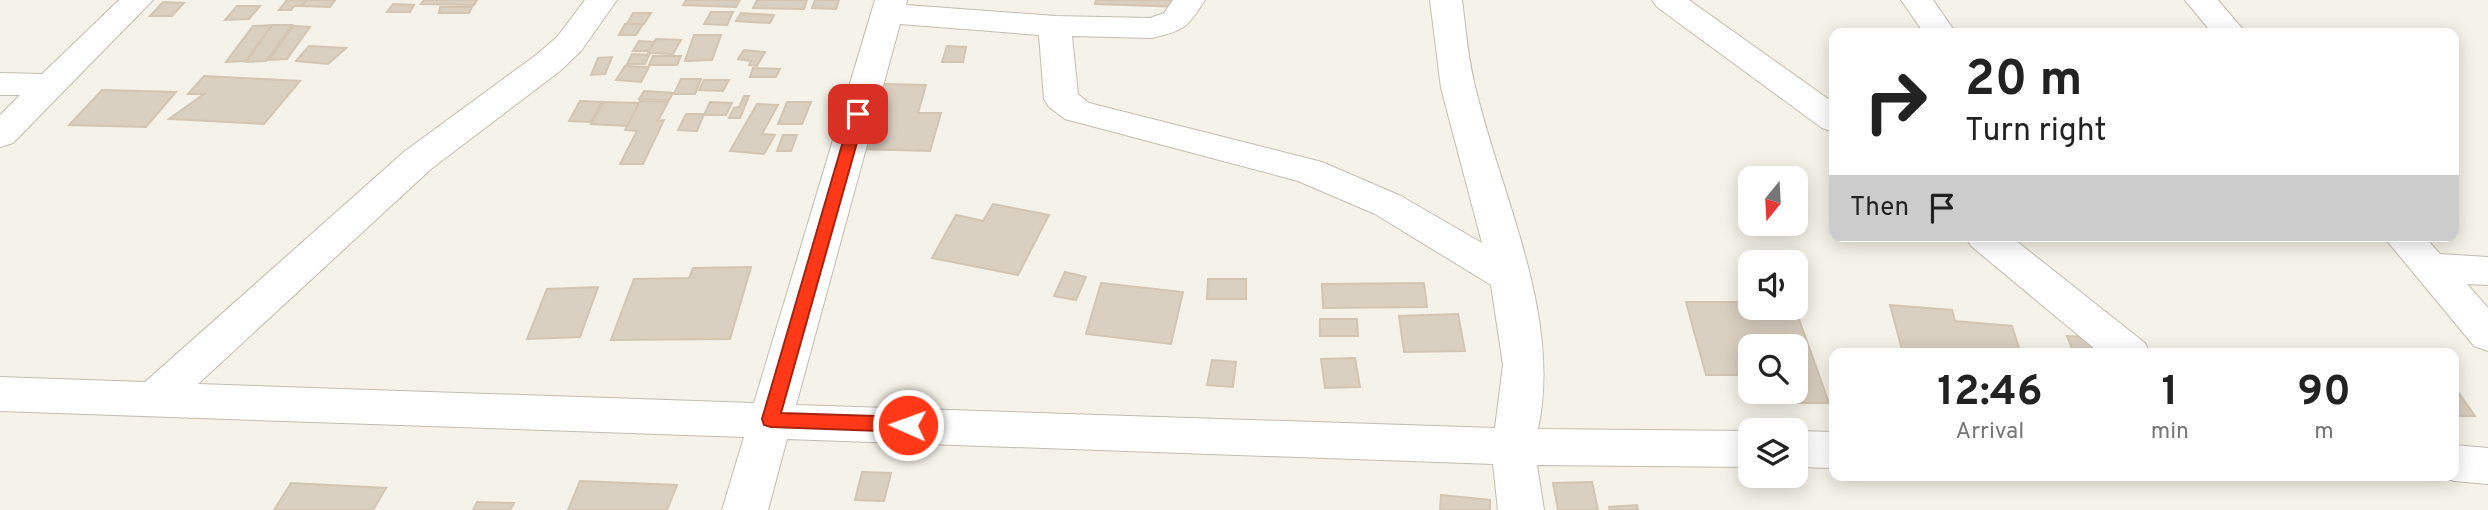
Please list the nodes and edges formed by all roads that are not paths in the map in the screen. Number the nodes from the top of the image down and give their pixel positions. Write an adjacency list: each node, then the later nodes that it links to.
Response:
1 (137, 0): 13 (street)
2 (601, 0): 24 (street)
3 (1189, 0): 9 (street)
4 (1446, 0): 20 (street)
5 (1668, 0): 14 (street)
6 (1917, 0): 10 (street)
7 (2201, 0): 11 (street)
8 (889, 6): 9 (street); 25 (street)
9 (1055, 26): 20 (street)
10 (1937, 28)
11 (2226, 28)
12 (0, 84): 13 (street)
13 (50, 85): 15 (street)
14 (1828, 110)
15 (0, 135)
16 (1991, 242): 22 (street)
17 (2407, 242): 18 (street)
18 (2429, 268): 19 (street); 21 (street)
19 (2488, 271)
20 (1510, 278): 26 (street)
21 (2488, 335)
22 (2123, 348)
23 (0, 394): 24 (street)
24 (154, 399): 25 (street)
25 (771, 419): 26 (street); 32 (street)
26 (1512, 447): 27 (street); 33 (street)
27 (1738, 449)
28 (1808, 449): 29 (street)
29 (1829, 450)
30 (2459, 463): 31 (street)
31 (2488, 466)
32 (745, 510)
33 (1521, 510)

